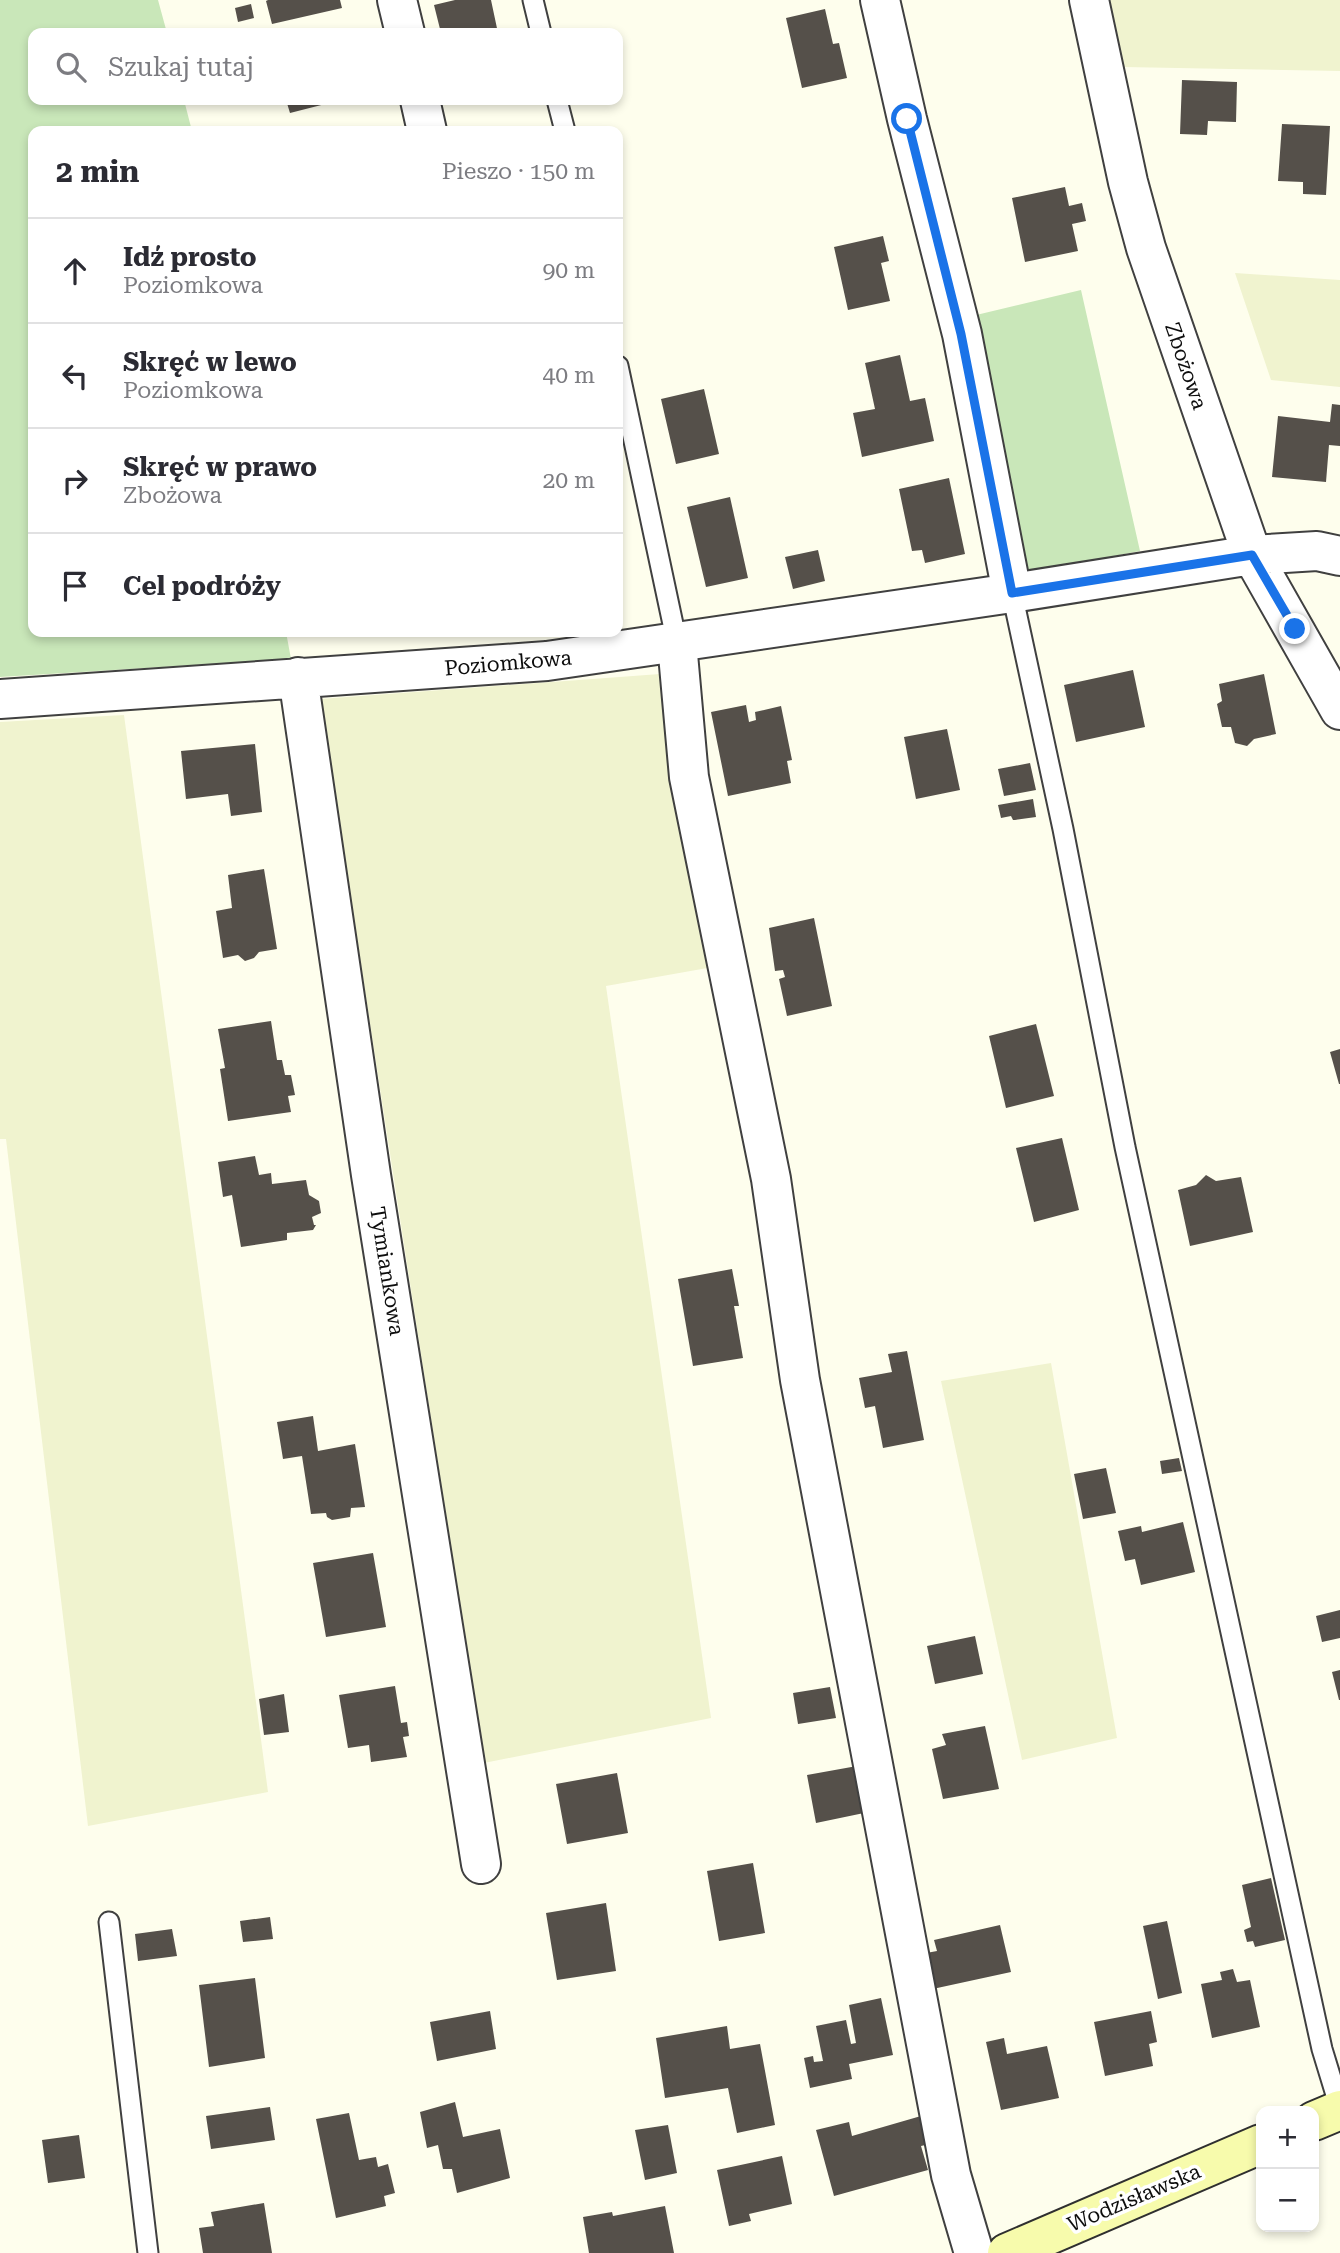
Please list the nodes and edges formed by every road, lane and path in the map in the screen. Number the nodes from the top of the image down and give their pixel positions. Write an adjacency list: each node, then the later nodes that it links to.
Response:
1 (397, 0): 5 (street)
2 (533, 0): 6 (lane)
3 (880, 0): 14 (street)
4 (1089, 0): 12 (street, Zbożowa)
5 (404, 28)
6 (540, 28)
7 (421, 105): 9 (street)
8 (558, 105): 10 (lane)
9 (426, 126)
10 (564, 126)
11 (623, 389): 15 (lane)
12 (1252, 555): 13 (street, Poziomkowa); 14 (street, Poziomkowa); 19 (street, Zbożowa)
13 (1340, 556)
14 (1012, 593): 15 (street, Poziomkowa); 22 (lane)
15 (677, 643): 16 (street, Poziomkowa); 26 (street)
16 (544, 646): 17 (street, Poziomkowa)
17 (298, 677): 18 (street, Poziomkowa); 20 (street, Tymiankowa)
18 (0, 699)
19 (1340, 710)
20 (481, 1864)
21 (108, 1923): 25 (lane)
22 (1340, 2109): 23 (main road)
23 (1319, 2119)
24 (1256, 2146): 27 (main road, Wodzisławska)
25 (148, 2253)
26 (974, 2253)
27 (1007, 2253)

